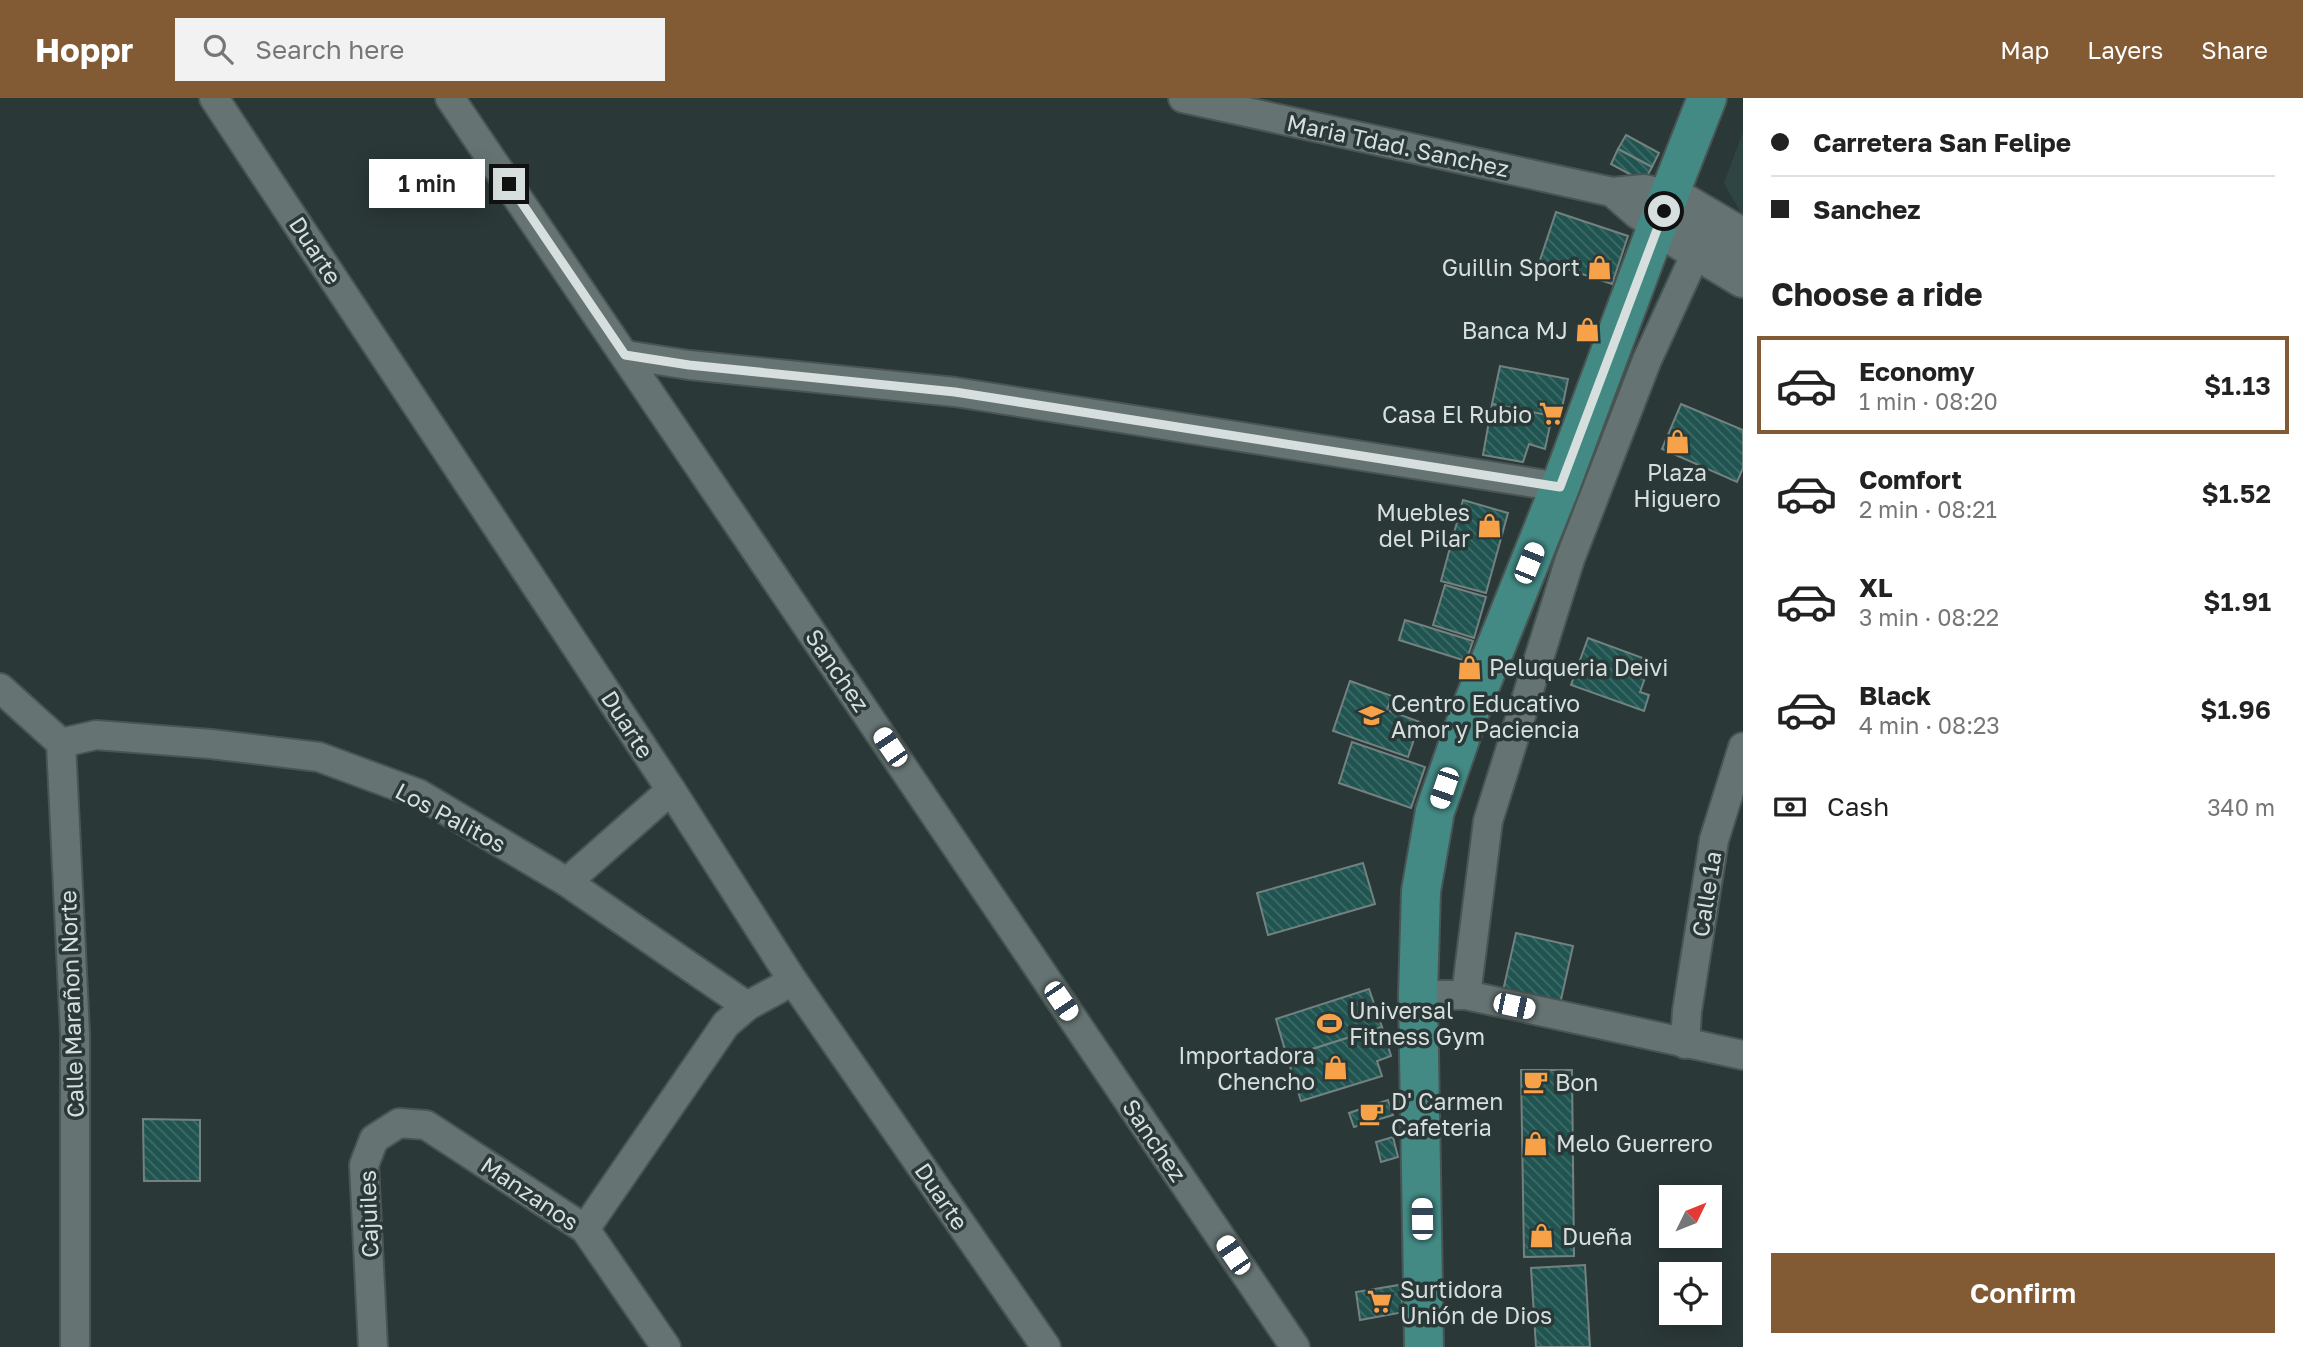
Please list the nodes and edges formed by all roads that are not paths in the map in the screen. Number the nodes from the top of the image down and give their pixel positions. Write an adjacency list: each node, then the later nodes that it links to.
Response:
1 (214, 98): 14 (street, Duarte)
2 (450, 98): 9 (street, Sanchez)
3 (1183, 98): 5 (street, Maria Tdad. Sanchez)
4 (1707, 98): 5 (main road)
5 (1663, 211): 6 (main road); 7 (main road); 10 (main road)
6 (1739, 236): 7 (street)
7 (1697, 251): 8 (main road); 18 (street)
8 (1743, 278)
9 (625, 355): 10 (street); 28 (street, Sanchez)
10 (1560, 487): 17 (main road)
11 (0, 688): 12 (street)
12 (61, 743): 15 (street, Los Palitos); 24 (street, Calle Marañon Norte)
13 (1743, 747): 20 (street, Calle 1a)
14 (671, 790): 15 (street); 16 (street, Duarte)
15 (567, 882): 19 (street, Los Palitos)
16 (793, 981): 19 (street); 27 (street, Duarte)
17 (1418, 995): 18 (street); 29 (main road)
18 (1466, 995): 20 (street)
19 (747, 1006): 23 (street)
20 (1685, 1044): 21 (street)
21 (1743, 1055)
22 (426, 1125): 23 (street, Manzanos); 25 (street, Cajuiles)
23 (585, 1229): 26 (street, Manzanos)
24 (75, 1347)
25 (373, 1347)
26 (666, 1347)
27 (1046, 1347)
28 (1295, 1347)
29 (1424, 1347)

